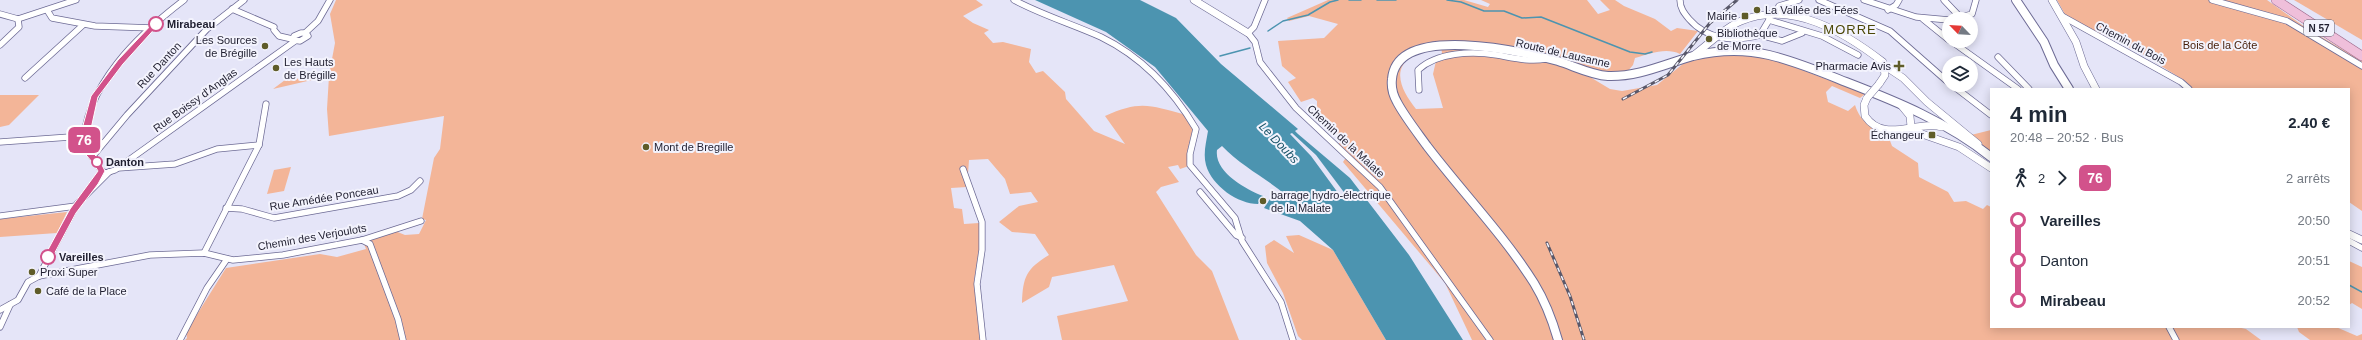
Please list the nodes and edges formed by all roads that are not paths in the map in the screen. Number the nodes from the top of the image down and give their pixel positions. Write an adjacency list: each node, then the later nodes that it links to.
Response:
1 (76, 0): 22 (street)
2 (184, 0): 34 (street)
3 (244, 0): 21 (street, Rue Danton)
4 (330, 0): 40 (street, Rue Boissy d'Anglas)
5 (1014, 0): 82 (street)
6 (1194, 0): 35 (street)
7 (1265, 0): 35 (street)
8 (1680, 0): 39 (street)
9 (1799, 0): 20 (street)
10 (1819, 0): 50 (street)
11 (1864, 0): 23 (street)
12 (1898, 0): 23 (street)
13 (1944, 0): 24 (street)
14 (1949, 0): 25 (street)
15 (1976, 0): 26 (street)
16 (2016, 0): 54 (main road)
17 (2052, 0): 29 (street)
18 (2212, 0): 49 (street)
19 (2276, 0): 44 (main road, N 57)
20 (1782, 2): 28 (street)
21 (232, 9): 40 (street); 64 (street, Rue Danton)
22 (47, 10): 31 (street); 33 (street)
23 (1888, 10): 30 (street)
24 (1955, 12)
25 (1957, 12)
26 (1973, 12)
27 (0, 14): 31 (street)
28 (1771, 16): 36 (street); 38 (street); 39 (street); 48 (street)
29 (2062, 16): 55 (street); 56 (street, Chemin du Bois)
30 (1922, 18): 32 (street); 37 (street)
31 (18, 19): 41 (street)
32 (1942, 19)
33 (83, 25): 34 (street); 51 (street)
34 (152, 28): 63 (street)
35 (1248, 33): 98 (street, Chemin de la Malate)
36 (1802, 33): 38 (street); 43 (street)
37 (1942, 34)
38 (1760, 35): 39 (street)
39 (1718, 38): 45 (street)
40 (293, 40): 72 (street, Rue Boissy d'Anglas)
41 (0, 45)
42 (1961, 48): 52 (street)
43 (1858, 55)
44 (2362, 56)
45 (1693, 57): 47 (main road, Route de Lausanne); 59 (main road, Route de Lausanne)
46 (1998, 57): 53 (street)
47 (1546, 59): 57 (street); 99 (main road, Route de Lausanne)
48 (1885, 66): 62 (street, bridge); 69 (street)
49 (2362, 66)
50 (1942, 77)
51 (25, 78)
52 (2017, 88)
53 (2028, 88)
54 (2068, 88)
55 (2095, 88)
56 (2188, 88)
57 (1419, 90)
58 (1961, 92): 61 (street)
59 (1900, 103): 62 (street); 66 (main road, Route de Lausanne)
60 (266, 104): 67 (street)
61 (1990, 114)
62 (1911, 127): 66 (street); 71 (street)
63 (84, 136): 65 (street); 68 (street)
64 (105, 140): 68 (street, Rue Danton); 70 (street, Rue Danton)
65 (0, 142)
66 (1971, 142): 69 (main road, Route de Lausanne)
67 (259, 145): 72 (street); 78 (street)
68 (83, 147): 70 (street)
69 (1989, 156)
70 (92, 157): 74 (street)
71 (1990, 167)
72 (118, 168): 74 (street, Rue Boissy d'Anglas)
73 (963, 169): 96 (street)
74 (106, 172): 77 (street)
75 (420, 181): 78 (street, Rue Amédée Ponceau)
76 (1200, 192): 82 (street)
77 (76, 206): 79 (street); 89 (street)
78 (226, 208): 87 (street)
79 (0, 216)
80 (421, 221): 83 (street, Chemin des Verjoulots)
81 (2350, 234): 84 (street)
82 (1242, 238): 97 (street)
83 (362, 240): 88 (street, Chemin des Verjoulots); 95 (street)
84 (2362, 240)
85 (2350, 242): 86 (street)
86 (2362, 248)
87 (204, 254): 88 (street, Chemin des Verjoulots); 89 (street, Chemin des Verjoulots)
88 (227, 259): 94 (street)
89 (38, 276): 90 (street)
90 (10, 305): 91 (street); 92 (street)
91 (0, 310)
92 (0, 327)
93 (2170, 328): 100 (street)
94 (180, 340)
95 (403, 340)
96 (983, 340)
97 (1293, 340)
98 (1490, 340)
99 (1558, 340)
100 (2176, 340)

